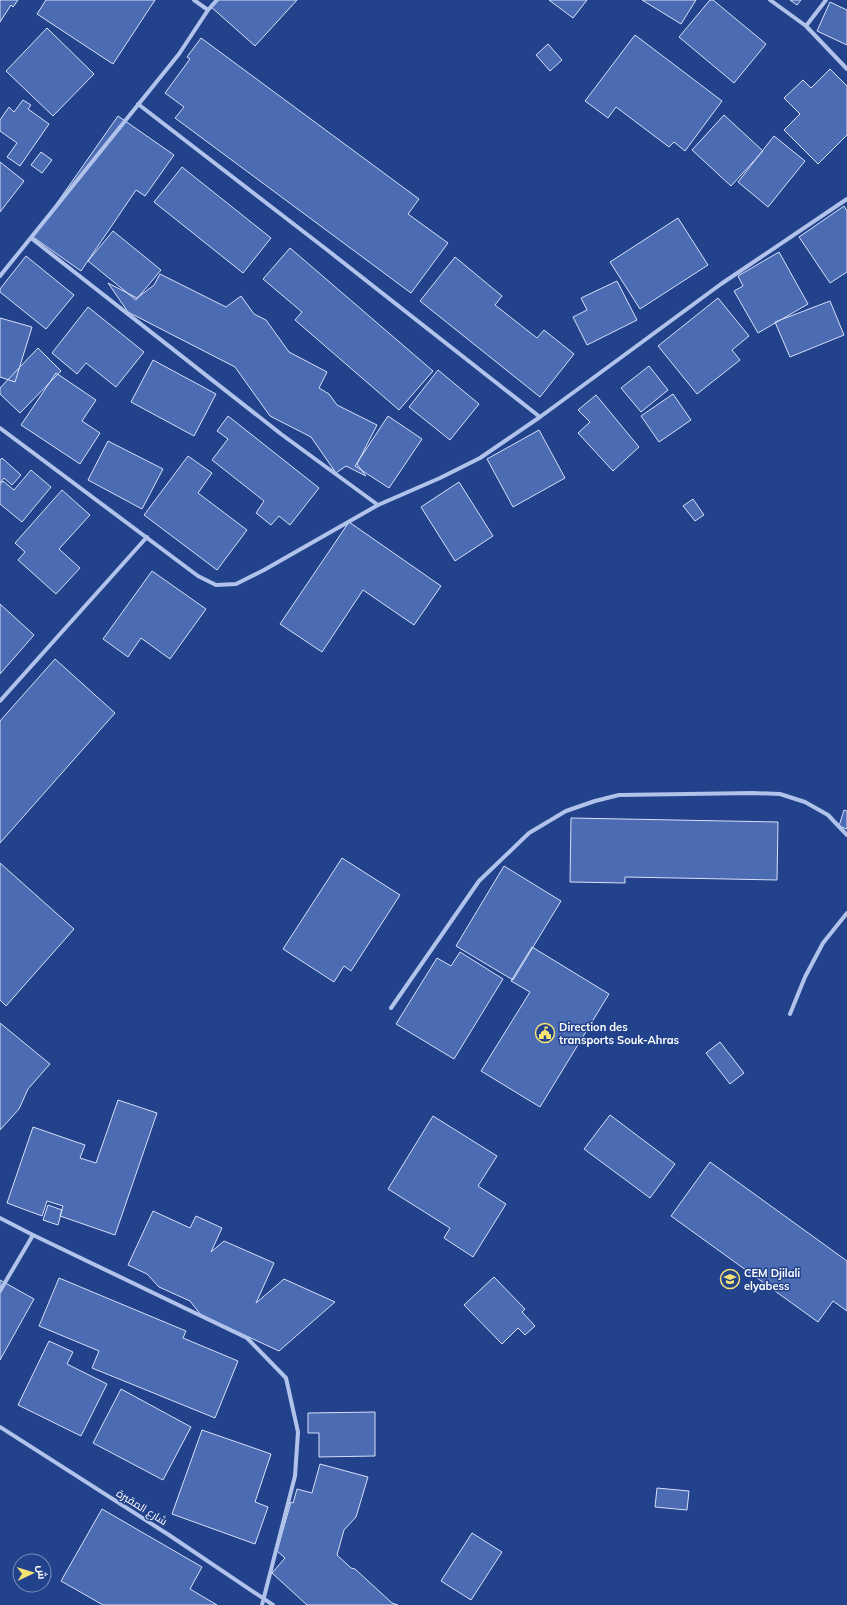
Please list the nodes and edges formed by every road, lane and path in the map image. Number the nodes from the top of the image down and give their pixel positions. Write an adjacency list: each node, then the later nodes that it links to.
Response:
1 (194, 0): 5 (street)
2 (217, 0): 5 (street)
3 (770, 0): 6 (street)
4 (826, 0): 6 (street)
5 (208, 10): 8 (street)
6 (806, 26): 7 (street)
7 (847, 69)
8 (138, 104): 10 (street); 12 (street)
9 (847, 199): 12 (street)
10 (32, 238): 11 (street); 14 (street)
11 (0, 276)
12 (540, 417): 14 (street)
13 (0, 428): 15 (street)
14 (378, 504): 15 (street)
15 (147, 537): 16 (street)
16 (0, 701)
17 (847, 835): 19 (street)
18 (847, 913): 20 (street)
19 (391, 1008)
20 (790, 1014)
21 (0, 1218): 22 (street)
22 (32, 1235): 23 (street); 25 (street)
23 (0, 1291)
24 (0, 1427): 25 (street, شارع المقبرة)
25 (264, 1598): 26 (street); 27 (street, شارع المقبرة)
26 (262, 1605)
27 (273, 1605)

